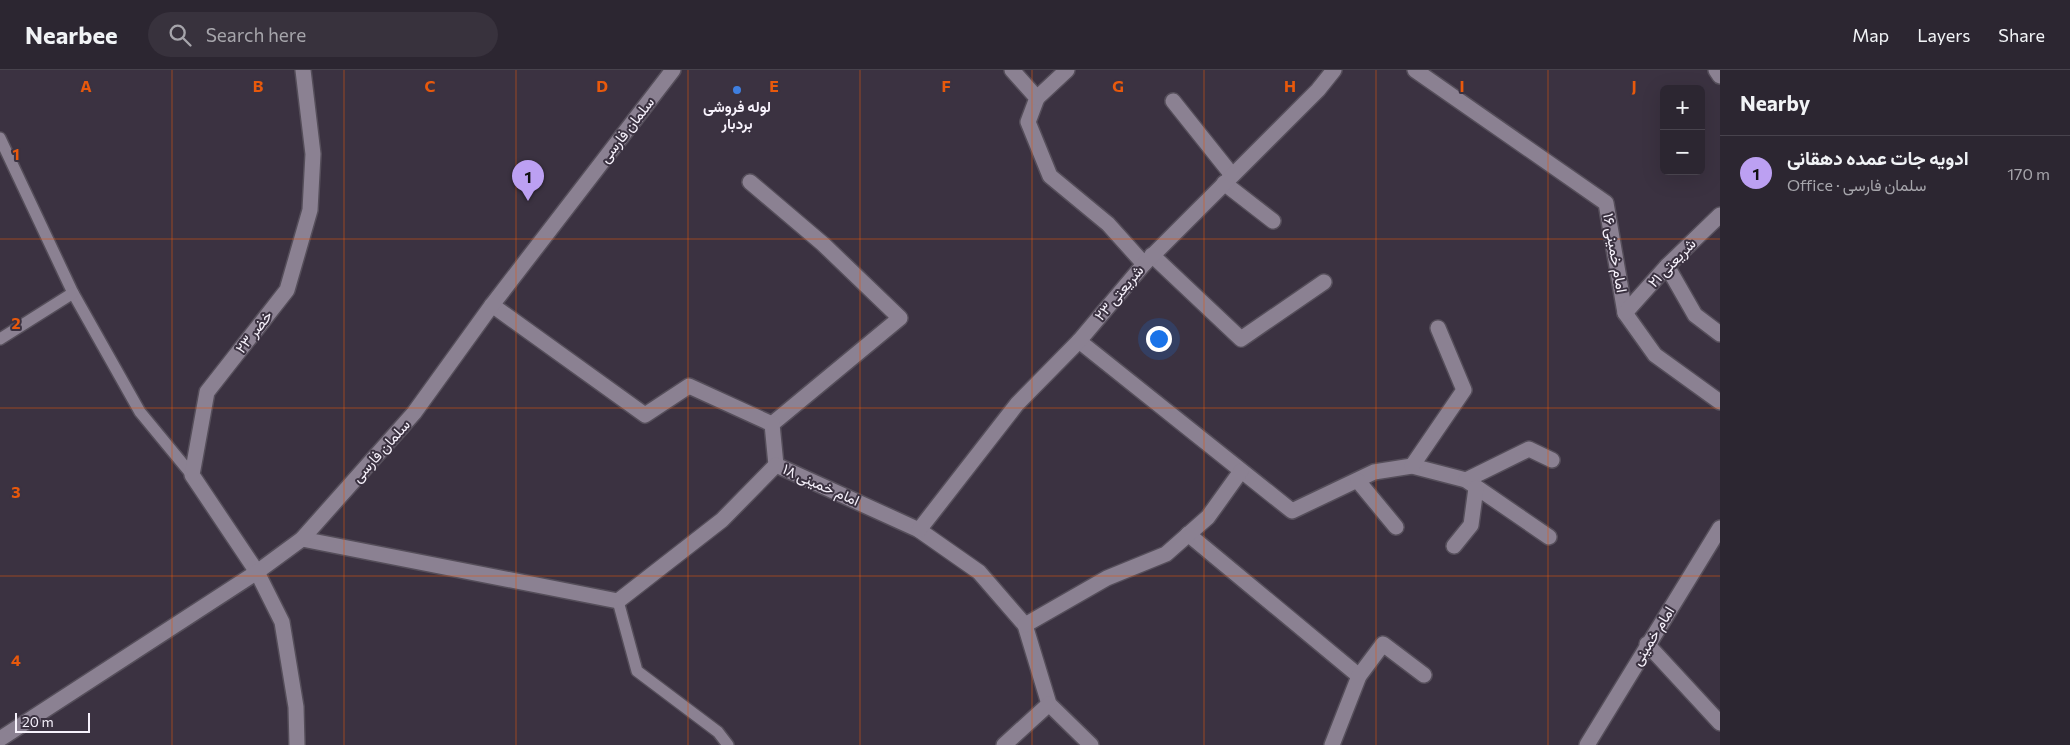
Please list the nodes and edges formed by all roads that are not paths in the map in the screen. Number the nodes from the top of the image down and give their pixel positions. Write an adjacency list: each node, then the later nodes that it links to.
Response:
1 (303, 70): 32 (street, خضر ۲۳)
2 (673, 70): 20 (street, سلمان فارسی)
3 (1012, 70): 9 (street)
4 (1067, 70): 9 (street)
5 (1334, 70): 12 (street, شریعتی ۲۳)
6 (1716, 70): 8 (street)
7 (1427, 73): 21 (street, امام خمینی ۱۶)
8 (1720, 76)
9 (1037, 98): 16 (street)
10 (1173, 101): 12 (street)
11 (0, 138): 19 (lane)
12 (1228, 179): 15 (street); 16 (street, شریعتی ۲۳)
13 (750, 182): 27 (street)
14 (1720, 215): 17 (street, شریعتی ۲۱)
15 (1273, 221)
16 (1148, 259): 18 (street); 25 (street, شریعتی ۲۳)
17 (1668, 266): 21 (street, شریعتی ۲۱); 23 (street)
18 (1324, 282)
19 (72, 293): 24 (lane); 32 (lane)
20 (492, 304): 27 (street); 40 (street, سلمان فارسی)
21 (1625, 313): 26 (street, امام خمینی ۱۶)
22 (1438, 328): 30 (street)
23 (1720, 334)
24 (0, 339)
25 (1079, 341): 31 (street); 37 (street, شریعتی ۲۳)
26 (1720, 402)
27 (772, 424): 29 (street, امام خمینی ۱۸)
28 (1552, 460): 34 (street)
29 (776, 465): 37 (street, امام خمینی ۱۸); 43 (street)
30 (1412, 466): 33 (street); 34 (street)
31 (1241, 471): 33 (street); 38 (street)
32 (192, 475): 42 (street)
33 (1358, 481): 35 (street)
34 (1471, 484): 39 (street); 41 (street)
35 (1396, 527)
36 (1720, 528): 45 (street, امام خمینی)
37 (920, 530): 44 (street, امام خمینی ۱۸)
38 (1188, 534): 44 (street); 47 (street)
39 (1549, 537)
40 (302, 539): 42 (street, سلمان فارسی); 43 (street)
41 (1454, 546)
42 (257, 572): 50 (street, سلمان فارسی); 51 (street)
43 (618, 601): 52 (lane)
44 (1025, 625): 48 (street, امام خمینی ۱۸)
45 (1647, 644): 49 (street); 56 (street, امام خمینی)
46 (1424, 675): 47 (street)
47 (1359, 676): 55 (street)
48 (1049, 704): 53 (street); 54 (street, امام خمینی ۱۸)
49 (1720, 723)
50 (0, 739)
51 (297, 745)
52 (728, 745)
53 (1004, 745)
54 (1091, 745)
55 (1332, 745)
56 (1587, 745)

